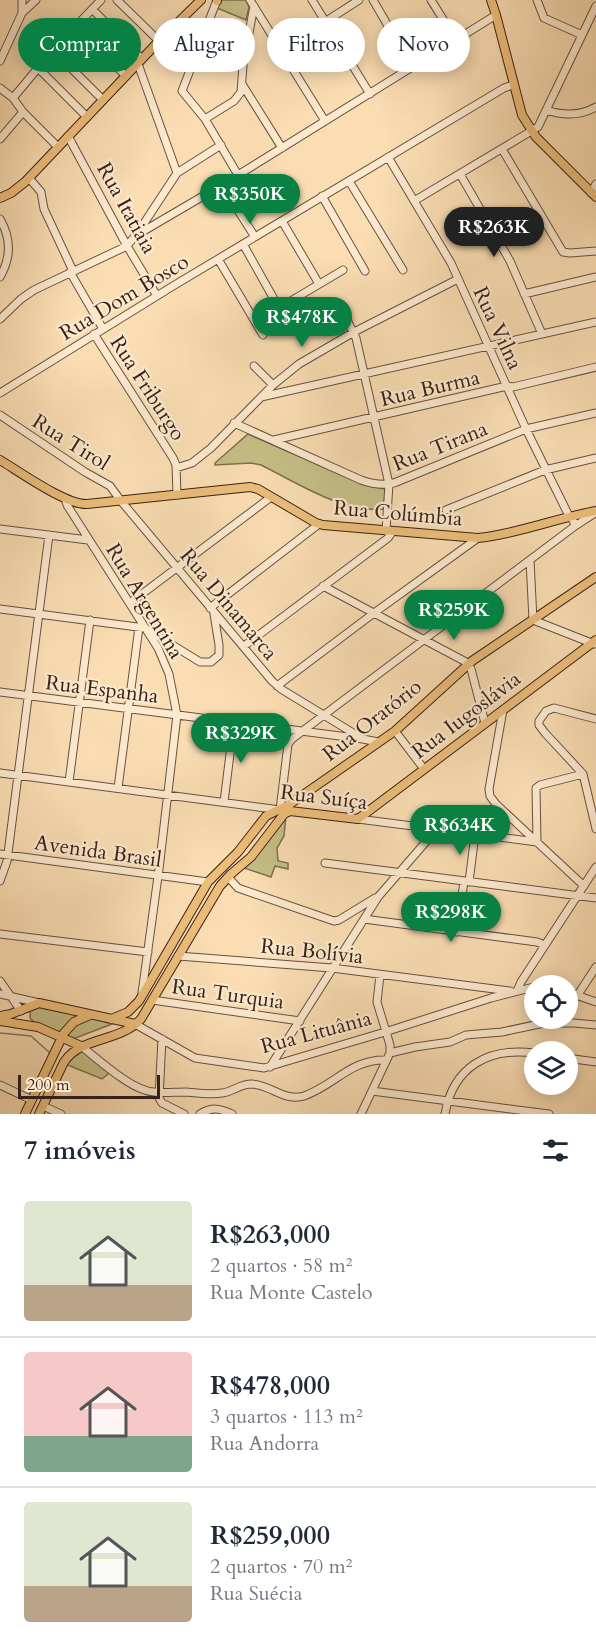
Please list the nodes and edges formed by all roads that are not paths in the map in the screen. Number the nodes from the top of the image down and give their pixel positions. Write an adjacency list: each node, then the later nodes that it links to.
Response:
1 (22, 0): 16 (street)
2 (36, 0): 16 (street)
3 (101, 0): 15 (street)
4 (117, 0): 27 (street)
5 (201, 0): 20 (main road)
6 (217, 0): 52 (street)
7 (312, 0): 21 (street)
8 (359, 0): 22 (street)
9 (373, 0): 23 (street)
10 (431, 0): 24 (street)
11 (491, 0): 17 (main road)
12 (537, 0): 28 (street)
13 (252, 3): 25 (street); 42 (street)
14 (596, 6): 28 (street)
15 (93, 10): 18 (street); 19 (street)
16 (21, 13): 31 (street)
17 (496, 15): 26 (street); 43 (main road)
18 (85, 18)
19 (100, 18)
20 (183, 18)
21 (323, 18)
22 (331, 18)
23 (383, 18)
24 (442, 18)
25 (267, 27)
26 (470, 31)
27 (153, 35)
28 (582, 35): 49 (street)
29 (153, 47): 30 (main road)
30 (141, 60)
31 (0, 61)
32 (141, 64): 62 (street)
33 (35, 72): 46 (street)
34 (42, 72): 51 (street)
35 (75, 72): 47 (street)
36 (122, 72): 41 (street)
37 (130, 72): 41 (main road)
38 (295, 72): 53 (street)
39 (356, 72): 45 (street)
40 (404, 72): 45 (street)
41 (126, 76): 47 (main road)
42 (242, 84): 52 (street); 59 (street)
43 (513, 85): 54 (main road); 61 (street, Rua Dom Bosco)
44 (0, 88): 46 (street)
45 (370, 94): 53 (street)
46 (13, 98): 50 (street)
47 (103, 100): 51 (main road)
48 (596, 107): 49 (street)
49 (546, 110): 54 (street)
50 (23, 112): 56 (street); 58 (street)
51 (87, 117): 55 (main road)
52 (206, 119): 57 (street)
53 (326, 121): 59 (street)
54 (532, 131): 60 (street); 69 (main road)
55 (68, 136): 58 (main road); 78 (street, Rua Itatiaia)
56 (0, 139)
57 (221, 145): 62 (street); 64 (street)
58 (58, 147): 65 (main road)
59 (282, 148): 64 (street)
60 (502, 149): 63 (street); 79 (street)
61 (388, 157): 66 (street, Rua Dom Bosco); 72 (street, Rua Vilna)
62 (177, 173): 75 (street)
63 (460, 174): 72 (street); 89 (street)
64 (238, 175): 68 (street)
65 (29, 178): 71 (main road); 84 (street)
66 (349, 180): 70 (street, Rua Dom Bosco); 82 (street)
67 (596, 184): 69 (street)
68 (222, 185): 75 (street); 76 (street)
69 (594, 195)
70 (322, 196): 74 (street, Rua Dom Bosco); 83 (street)
71 (0, 198)
72 (414, 201): 87 (street, Rua Vilna)
73 (0, 219): 85 (street)
74 (282, 221): 76 (street, Rua Dom Bosco); 88 (street)
75 (135, 236): 78 (street)
76 (255, 237): 77 (street, Rua Dom Bosco)
77 (243, 244): 80 (street, Rua Dom Bosco); 88 (street)
78 (127, 246): 84 (street); 90 (street, Rua Itatiaia)
79 (596, 251)
80 (218, 259): 90 (street, Rua Dom Bosco); 98 (street)
81 (343, 270): 88 (street)
82 (403, 270)
83 (365, 271)
84 (71, 272): 92 (street); 94 (street)
85 (0, 277)
86 (596, 277): 89 (street)
87 (458, 279): 95 (street); 99 (street, Rua Vilna)
88 (319, 284)
89 (524, 294): 97 (street)
90 (157, 296): 94 (street, Rua Dom Bosco)
91 (340, 306): 95 (street)
92 (0, 319)
93 (596, 322): 97 (street)
94 (103, 329): 96 (street, Rua Dom Bosco)
95 (354, 333): 102 (street); 103 (street)
96 (94, 334): 105 (street, Rua Dom Bosco); 115 (street, Rua Friburgo)
97 (542, 334): 99 (street)
98 (263, 335)
99 (489, 346): 102 (street); 104 (street, Rua Vilna)
100 (254, 366): 103 (street)
101 (596, 368): 104 (street, Rua Burma)
102 (365, 375): 106 (street); 109 (street)
103 (273, 386): 106 (street)
104 (507, 386): 109 (street, Rua Burma); 111 (street, Rua Vilna)
105 (0, 393)
106 (261, 397): 110 (street)
107 (596, 413): 111 (street, Rua Tirana)
108 (0, 415): 121 (street, Rua Tirol)
109 (375, 418): 112 (street, Rua Burma); 117 (street)
110 (234, 423): 112 (street, Rua Tirana); 115 (street)
111 (526, 429): 116 (street, Rua Vilna); 117 (street, Rua Tirana)
112 (273, 441): 117 (street, Rua Tirana)
113 (596, 458): 116 (street)
114 (0, 460): 120 (main road, Rua Colúmbia)
115 (176, 468): 118 (street, Rua Friburgo)
116 (545, 470): 123 (street); 126 (street, Rua Vilna)
117 (389, 484): 130 (street)
118 (177, 495): 119 (main road, Rua Colúmbia); 121 (main road, Rua Colúmbia)
119 (271, 497): 127 (main road, Rua Colúmbia); 135 (street)
120 (65, 498): 122 (main road, Rua Colúmbia); 125 (street, Rua Argentina)
121 (121, 501): 122 (main road, Rua Colúmbia); 135 (street, Rua Dinamarca)
122 (74, 503): 125 (street)
123 (446, 510)
124 (596, 512): 126 (main road, Rua Colúmbia); 128 (street)
125 (73, 514): 132 (street, Rua Argentina)
126 (569, 516): 128 (street, Rua Vilna); 133 (main road, Rua Colúmbia)
127 (319, 524): 130 (main road, Rua Colúmbia); 140 (street)
128 (575, 526): 134 (street)
129 (0, 529): 131 (street)
130 (389, 531): 133 (main road, Rua Colúmbia); 137 (street)
131 (49, 535): 132 (street); 142 (street)
132 (86, 537): 138 (street, Rua Argentina)
133 (478, 538): 141 (street)
134 (530, 560): 144 (street); 146 (street)
135 (177, 568): 138 (street); 140 (street, Rua Dinamarca)
136 (596, 577): 144 (main road, Rua Oratório)
137 (323, 586): 141 (street); 148 (street)
138 (130, 603): 145 (street, Rua Argentina)
139 (0, 609): 142 (street)
140 (212, 610): 145 (street); 148 (street, Rua Dinamarca)
141 (374, 613): 146 (street); 150 (street)
142 (39, 614): 143 (street); 152 (street)
143 (90, 620): 145 (street); 153 (street)
144 (533, 620): 147 (street); 149 (main road, Rua Oratório)
145 (142, 627): 154 (street); 156 (street, Rua Argentina)
146 (424, 640): 149 (street); 157 (street)
147 (594, 642): 155 (main road, Rua Iugoslávia)
148 (244, 646): 150 (street, Rua Dinamarca)
149 (468, 664): 160 (street); 162 (main road, Rua Oratório)
150 (277, 686): 157 (street, Rua Dinamarca)
151 (0, 692): 152 (street, Rua Espanha)
152 (28, 696): 153 (street, Rua Espanha); 170 (street)
153 (79, 703): 154 (street, Rua Espanha); 171 (street)
154 (128, 709): 156 (street, Rua Espanha); 172 (street)
155 (503, 710): 160 (main road, Rua Iugoslávia); 181 (street)
156 (177, 715): 159 (street, Rua Espanha); 173 (street, Rua Argentina)
157 (324, 715): 163 (street); 164 (street, Rua Dinamarca)
158 (596, 719): 169 (street)
159 (234, 722): 161 (street, Rua Espanha); 174 (street)
160 (485, 723): 167 (main road, Rua Iugoslávia)
161 (288, 729): 163 (street, Rua Espanha); 166 (street)
162 (395, 730): 165 (main road, Rua Oratório); 167 (street)
163 (303, 731): 164 (street, Rua Espanha); 166 (street)
164 (348, 733): 165 (street, Rua Espanha)
165 (378, 742): 175 (main road, Rua Oratório)
166 (288, 744): 175 (street)
167 (424, 769): 177 (main road, Rua Iugoslávia)
168 (0, 773): 170 (street, Rua Suíça)
169 (583, 774): 179 (street); 181 (street)
170 (18, 775): 171 (street, Rua Suíça); 182 (street)
171 (69, 782): 172 (street, Rua Suíça)
172 (118, 788): 173 (street, Rua Suíça)
173 (168, 794): 174 (street, Rua Suíça); 186 (street, Rua Argentina)
174 (224, 802): 175 (street, Rua Suíça)
175 (280, 810): 176 (street, Rua Suíça); 191 (main road, Rua Oratório)
176 (290, 810): 177 (main road, Rua Suíça); 187 (main road)
177 (358, 819): 178 (street, Rua Suíça)
178 (436, 829): 180 (street, Rua Suíça); 185 (street)
179 (596, 829)
180 (475, 834): 181 (street, Rua Suíça); 190 (street)
181 (537, 842): 192 (street)
182 (4, 855): 186 (street, Avenida Brasil); 189 (street)
183 (325, 863): 185 (street)
184 (596, 867): 192 (street)
185 (398, 872): 190 (street); 195 (street)
186 (158, 875): 188 (street, Avenida Brasil); 202 (street, Rua Argentina)
187 (228, 877): 197 (street); 203 (main road)
188 (192, 880): 191 (street, Avenida Brasil); 193 (street)
189 (0, 881)
190 (466, 881): 194 (street); 199 (street)
191 (208, 882): 193 (main road, Rua Oratório)
192 (584, 886): 194 (street)
193 (201, 895): 212 (main road, Rua Oratório)
194 (578, 895): 196 (street); 201 (street)
195 (378, 897): 197 (street); 198 (street)
196 (596, 898)
197 (357, 909): 198 (street)
198 (365, 917): 199 (street); 205 (street)
199 (458, 932): 201 (street)
200 (0, 934): 202 (street)
201 (545, 945): 209 (street)
202 (148, 952): 212 (street, Rua Argentina)
203 (178, 956): 205 (street, Rua Bolívia); 215 (main road)
204 (596, 967): 211 (street)
205 (332, 968): 206 (street, Rua Bolívia); 223 (street)
206 (380, 975): 209 (street, Rua Bolívia); 227 (street)
207 (0, 981): 213 (street)
208 (524, 989): 209 (street, Rua Lituânia)
209 (515, 991): 227 (street, Rua Lituânia)
210 (0, 994): 213 (street)
211 (578, 994)
212 (142, 995): 221 (main road, Rua Oratório)
213 (11, 996): 217 (street); 218 (street)
214 (578, 996): 216 (street)
215 (152, 1000): 223 (street, Rua Turquia); 224 (main road)
216 (596, 1002)
217 (39, 1003): 218 (main road); 219 (main road)
218 (25, 1009): 220 (main road); 226 (main road)
219 (90, 1014): 221 (main road); 228 (main road)
220 (0, 1016)
221 (111, 1019): 224 (main road, Rua Lituânia)
222 (0, 1021): 226 (main road)
223 (300, 1021): 235 (street)
224 (135, 1024): 229 (street, Rua Lituânia); 230 (main road)
225 (596, 1025): 232 (street)
226 (39, 1027): 228 (main road)
227 (385, 1032): 232 (street); 235 (street, Rua Lituânia)
228 (61, 1038): 230 (main road); 240 (main road)
229 (162, 1039): 235 (street, Rua Lituânia); 238 (street)
230 (81, 1046): 238 (street); 242 (main road)
231 (524, 1053): 241 (street)
232 (388, 1057): 237 (street); 239 (street)
233 (578, 1060): 234 (street)
234 (596, 1062)
235 (270, 1067)
236 (0, 1085): 240 (street)
237 (372, 1091): 241 (street); 250 (street)
238 (158, 1092): 239 (street); 247 (street)
239 (224, 1093): 243 (street)
240 (32, 1100): 245 (main road)
241 (447, 1101): 244 (street); 251 (street)
242 (41, 1110): 246 (street)
243 (222, 1110): 248 (street); 249 (street)
244 (540, 1113): 252 (street)
245 (26, 1114)
246 (62, 1114)
247 (184, 1114)
248 (200, 1114)
249 (232, 1114)
250 (361, 1114)
251 (445, 1114)
252 (549, 1114)

